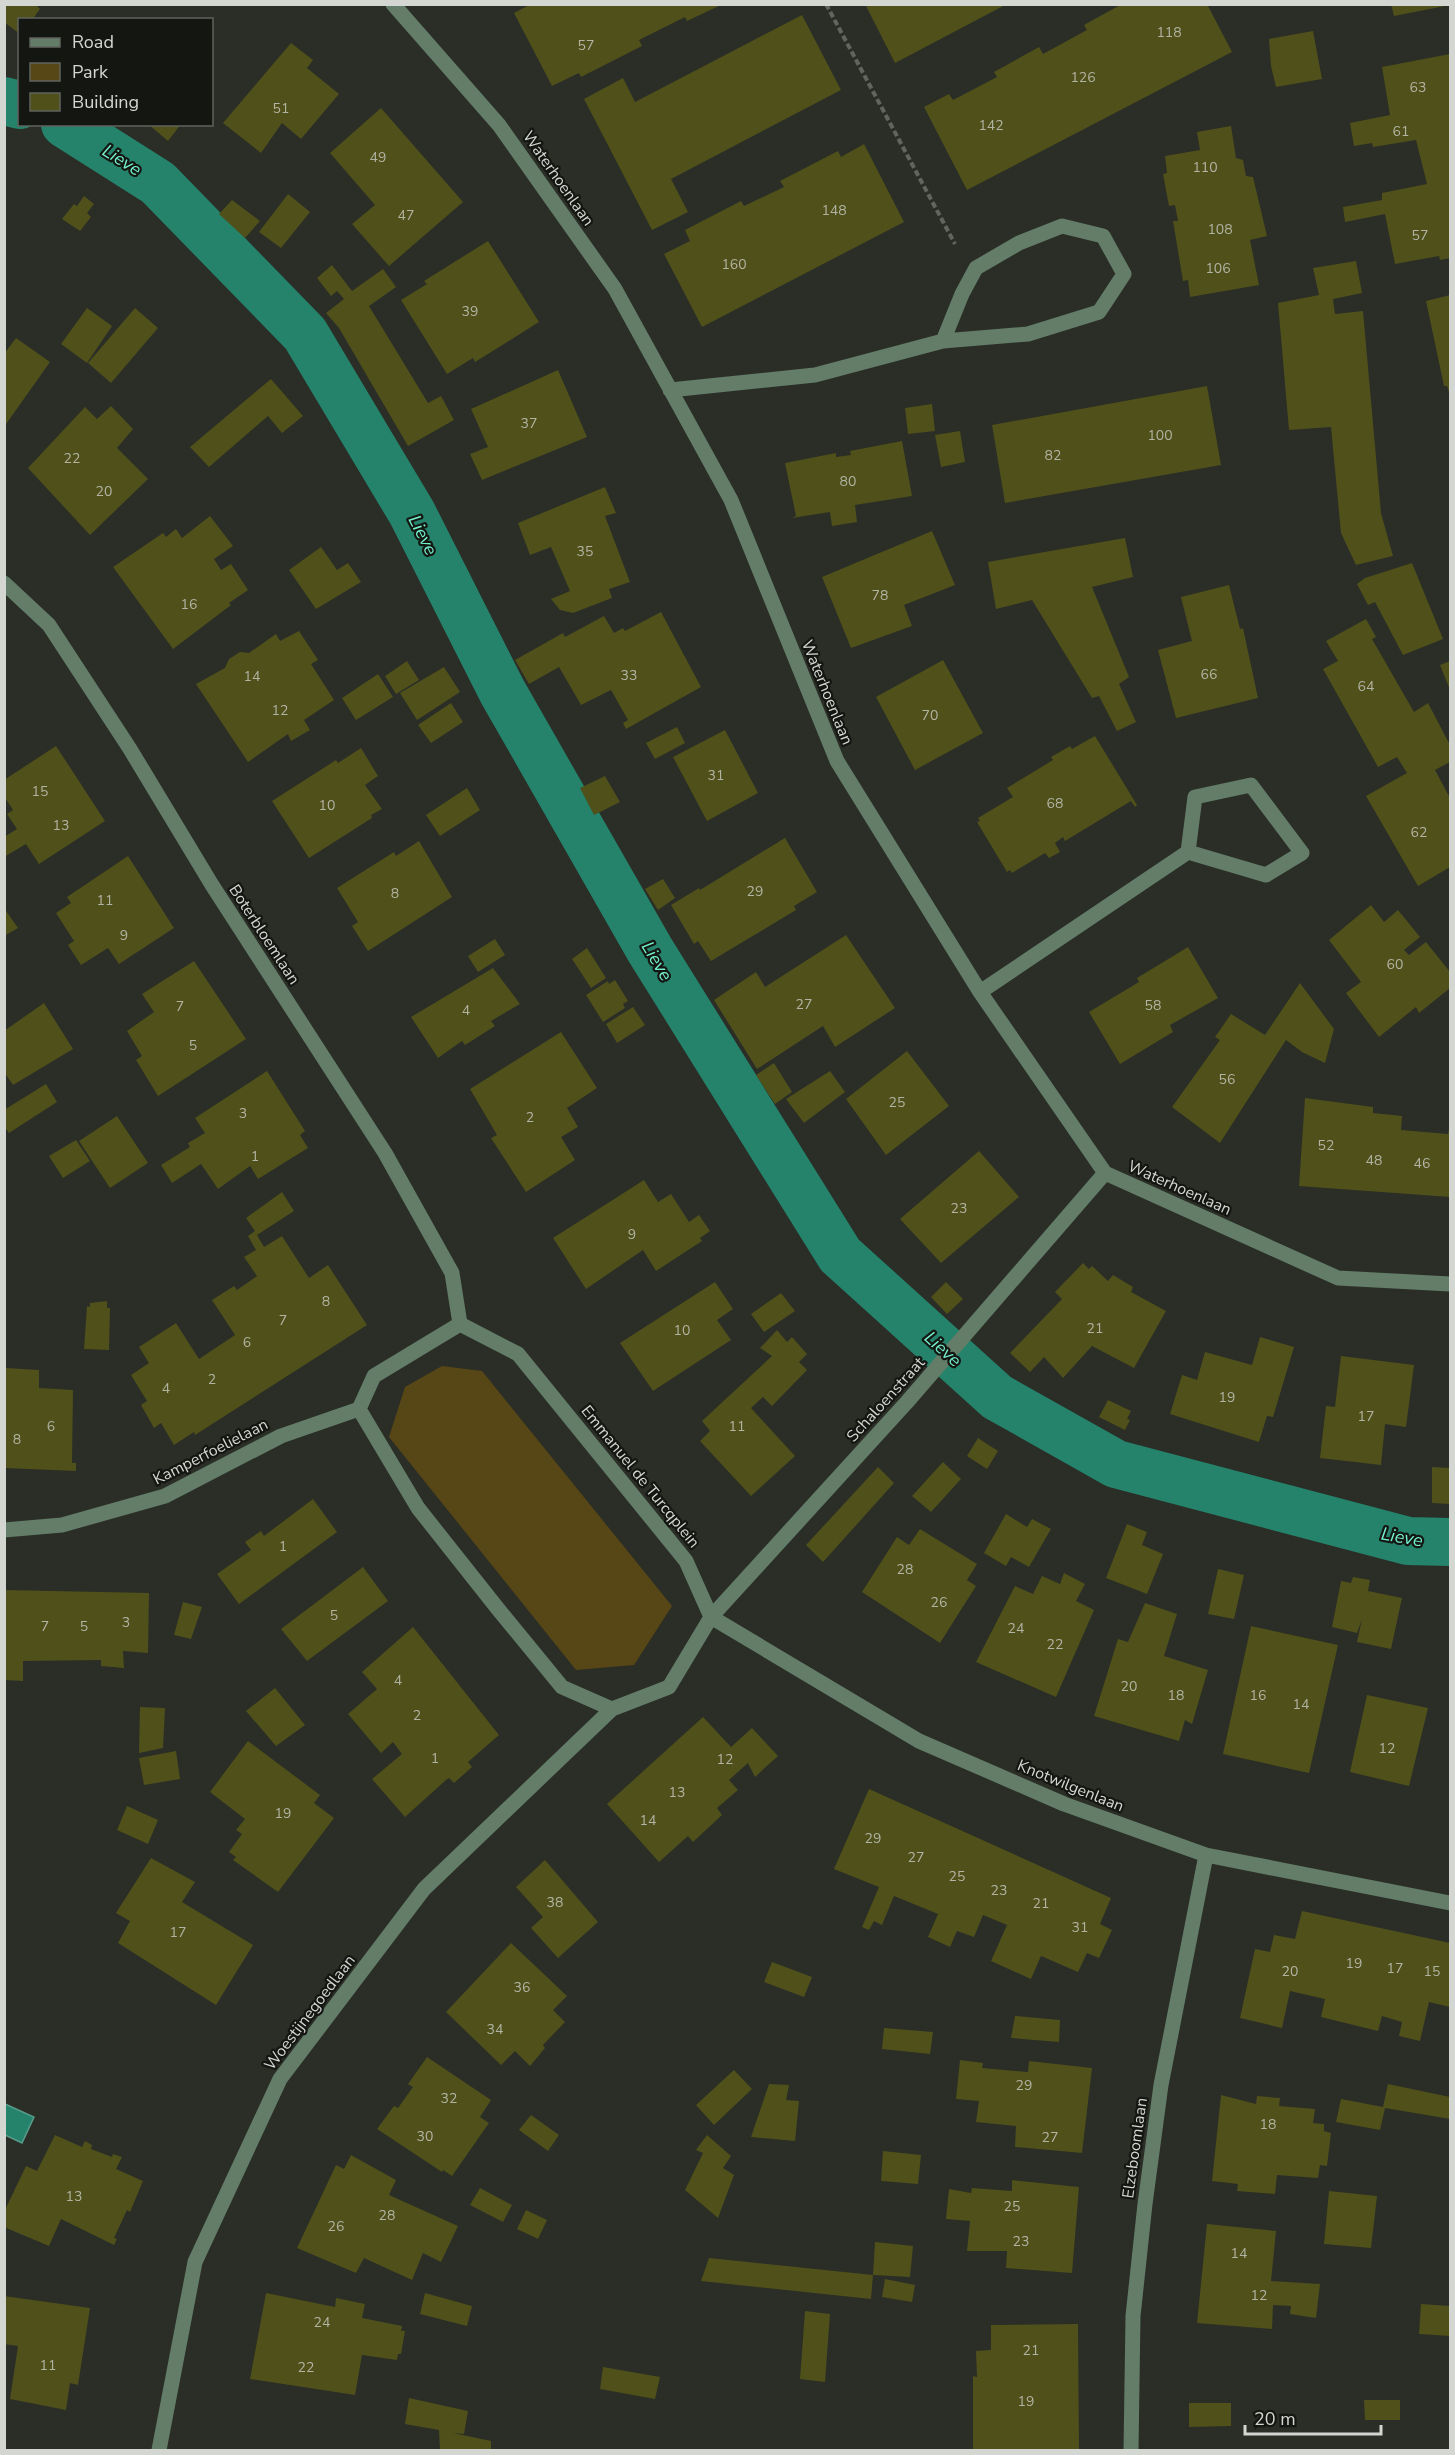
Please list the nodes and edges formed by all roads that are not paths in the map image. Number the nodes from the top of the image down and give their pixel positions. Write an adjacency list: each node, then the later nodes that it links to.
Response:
1 (393, 4): 3 (street, Waterhoenlaan)
2 (943, 341): 2 (street); 3 (street)
3 (670, 390): 6 (street, Waterhoenlaan)
4 (4, 583): 9 (street, Boterbloemlaan)
5 (1188, 852): 5 (street); 6 (street)
6 (980, 992): 7 (street, Waterhoenlaan)
7 (1105, 1173): 8 (street, Waterhoenlaan); 12 (street, Schaloenstraat)
8 (1450, 1284)
9 (460, 1324): 10 (street); 12 (street, Emmanuel de Turcqplein)
10 (359, 1409): 11 (street, Kamperfoelielaan); 13 (street)
11 (4, 1530)
12 (711, 1617): 13 (street); 14 (street, Knotwilgenlaan)
13 (612, 1709): 16 (street, Woestijnegoedlaan)
14 (1206, 1855): 15 (street, Knotwilgenlaan); 17 (street, Elzeboomlaan)
15 (1450, 1903)
16 (159, 2451)
17 (1131, 2451)

